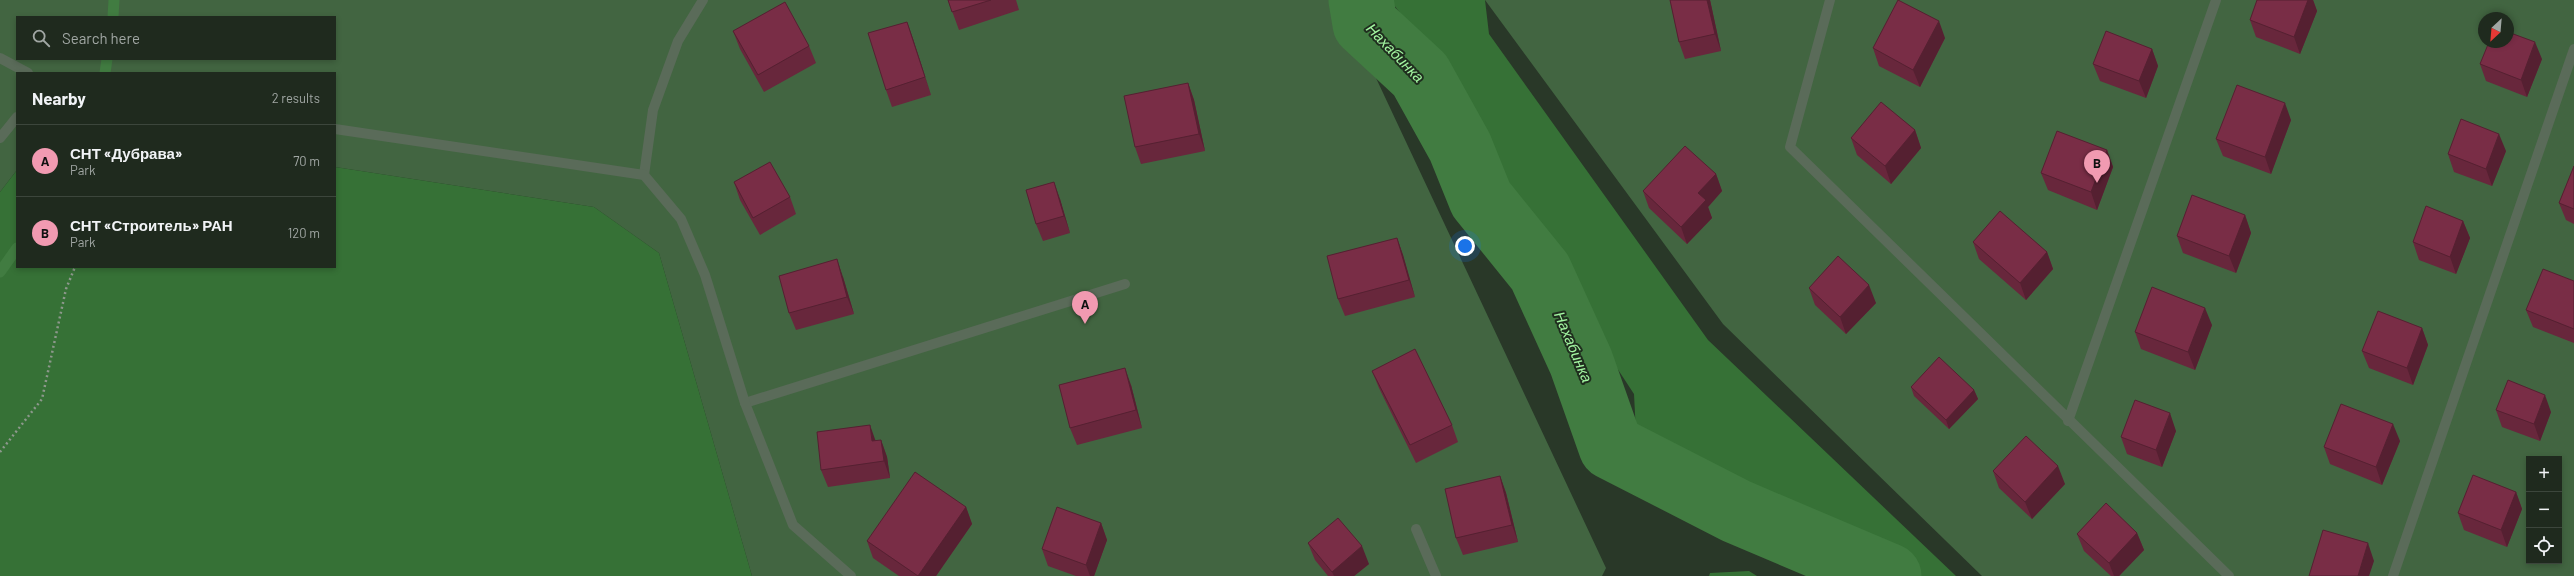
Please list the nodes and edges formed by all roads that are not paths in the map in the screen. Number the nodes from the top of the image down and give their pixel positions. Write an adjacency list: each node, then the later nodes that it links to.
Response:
1 (703, 0): 10 (street)
2 (1830, 0): 13 (street)
3 (2216, 0): 13 (street)
4 (2574, 49): 18 (street)
5 (0, 58): 6 (street)
6 (26, 72)
7 (16, 118): 9 (street)
8 (336, 129): 10 (street)
9 (0, 138)
10 (644, 175): 12 (street)
11 (1125, 284): 12 (street)
12 (745, 404): 15 (street)
13 (2068, 421): 17 (street)
14 (1416, 528): 16 (street)
15 (850, 576)
16 (1436, 576)
17 (2229, 576)
18 (2394, 576)

